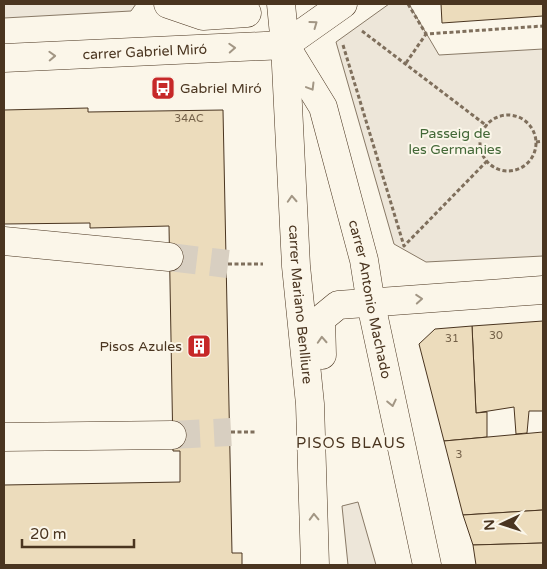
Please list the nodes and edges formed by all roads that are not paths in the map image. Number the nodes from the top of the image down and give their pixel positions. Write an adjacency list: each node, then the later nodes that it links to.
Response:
1 (168, 4): 4 (street)
2 (281, 4): 5 (street, carrer Mariano Benlliure)
3 (338, 7): 5 (street, one-way to 3)
4 (247, 12)
5 (285, 45): 6 (street, carrer Gabriel Miró, one-way to 5); 10 (street, carrer Antonio Machado, one-way to 10); 11 (street, carrer Mariano Benlliure, one-way to 5)
6 (4, 58)
7 (4, 242): 8 (street)
8 (169, 257)
9 (543, 290): 10 (street, one-way to 9)
10 (371, 304): 11 (street, one-way to 10); 15 (street, carrer Antonio Machado, one-way to 15)
11 (310, 404): 14 (street, carrer Mariano Benlliure, one-way to 11)
12 (172, 435): 13 (street)
13 (4, 437)
14 (315, 565)
15 (427, 565)

